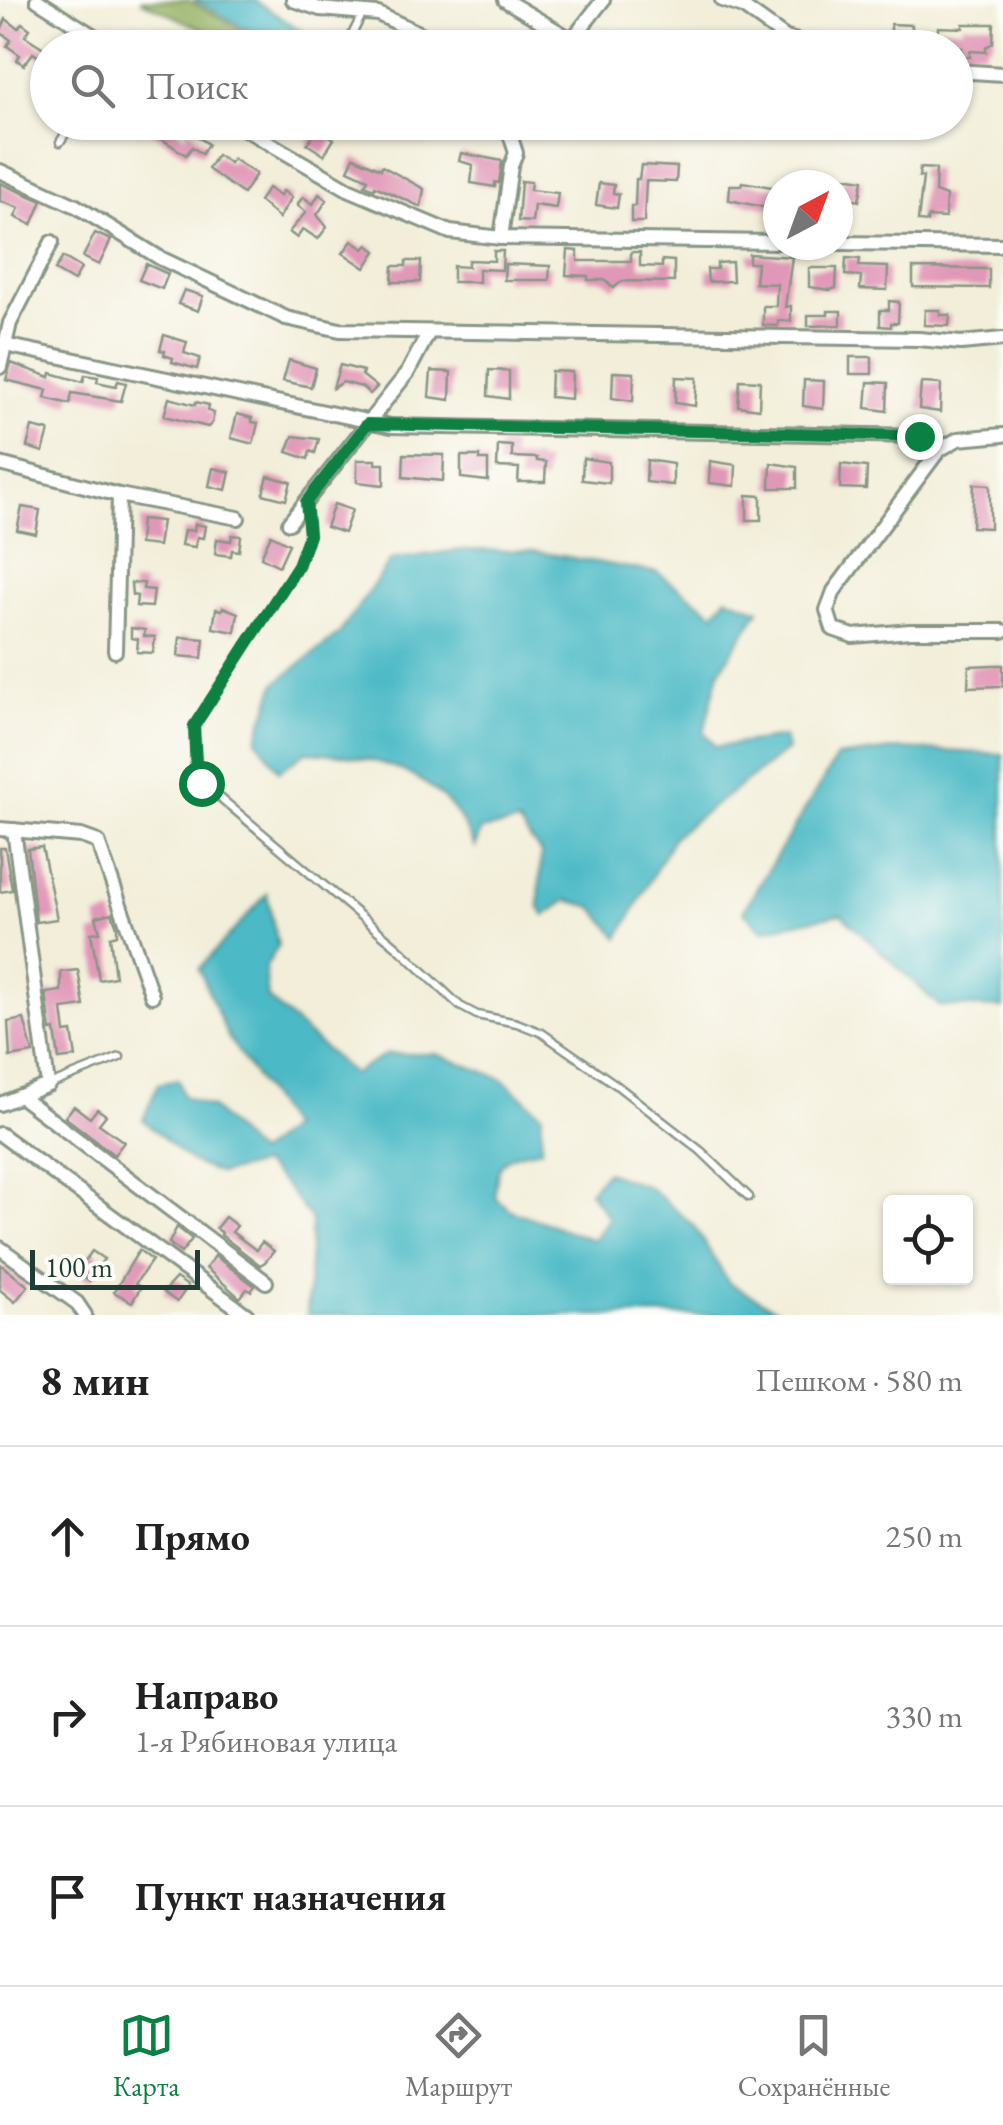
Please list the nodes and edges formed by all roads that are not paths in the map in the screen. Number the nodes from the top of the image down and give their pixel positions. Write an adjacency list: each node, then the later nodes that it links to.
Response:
1 (37, 0): 7 (street)
2 (293, 0): 6 (street)
3 (505, 0): 10 (street)
4 (604, 0): 11 (street)
5 (722, 0): 12 (street)
6 (364, 12): 8 (lane); 9 (street)
7 (84, 30)
8 (354, 30)
9 (412, 30)
10 (557, 30)
11 (580, 30)
12 (775, 30)
13 (973, 72): 14 (street)
14 (1003, 74)
15 (263, 140): 18 (street)
16 (512, 140): 18 (street)
17 (0, 171): 23 (street)
18 (501, 238): 20 (street)
19 (52, 242): 25 (street)
20 (763, 242)
21 (853, 243): 22 (street)
22 (1003, 245)
23 (429, 332): 24 (street); 27 (street)
24 (1003, 339)
25 (2, 345): 26 (street); 27 (street)
26 (0, 368)
27 (367, 424): 29 (street); 32 (street)
28 (1003, 434): 35 (street)
29 (919, 436)
30 (0, 464): 31 (street)
31 (119, 495): 33 (street); 36 (street)
32 (306, 502): 34 (street); 44 (lane)
33 (238, 518)
34 (289, 523)
35 (1003, 631)
36 (115, 651)
37 (7, 830): 38 (street); 40 (street)
38 (152, 996)
39 (120, 1057): 40 (lane)
40 (48, 1086): 41 (street)
41 (20, 1096): 42 (street); 46 (street)
42 (0, 1104)
43 (0, 1134): 48 (street)
44 (749, 1196)
45 (0, 1248): 47 (street)
46 (266, 1282)
47 (85, 1315)
48 (247, 1315)

